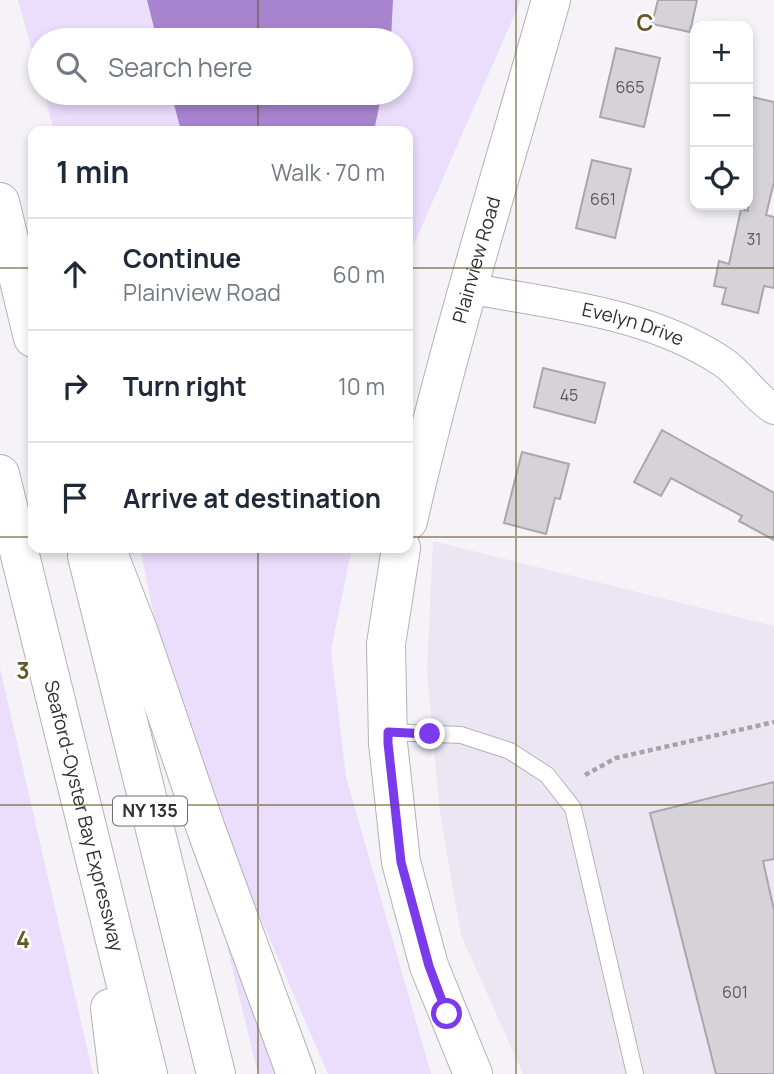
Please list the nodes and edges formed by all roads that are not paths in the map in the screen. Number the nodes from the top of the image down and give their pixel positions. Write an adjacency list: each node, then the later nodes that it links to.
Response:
1 (551, 0): 3 (main road, Plainview Road)
2 (0, 202): 4 (main road)
3 (467, 288): 5 (street, Evelyn Drive); 7 (main road, Plainview Road)
4 (28, 317)
5 (774, 409)
6 (0, 474): 12 (main road, Seaford-Oyster Bay Expressway / NY 135)
7 (413, 498)
8 (86, 553): 15 (main road, NY 135)
9 (108, 553): 16 (main road)
10 (400, 553): 11 (main road)
11 (388, 732): 17 (main road); 18 (lane)
12 (86, 825): 13 (main road); 14 (main road, Seaford-Oyster Bay Expressway / NY 135)
13 (118, 1074)
14 (148, 1074)
15 (216, 1074)
16 (296, 1074)
17 (473, 1074)
18 (635, 1074)

